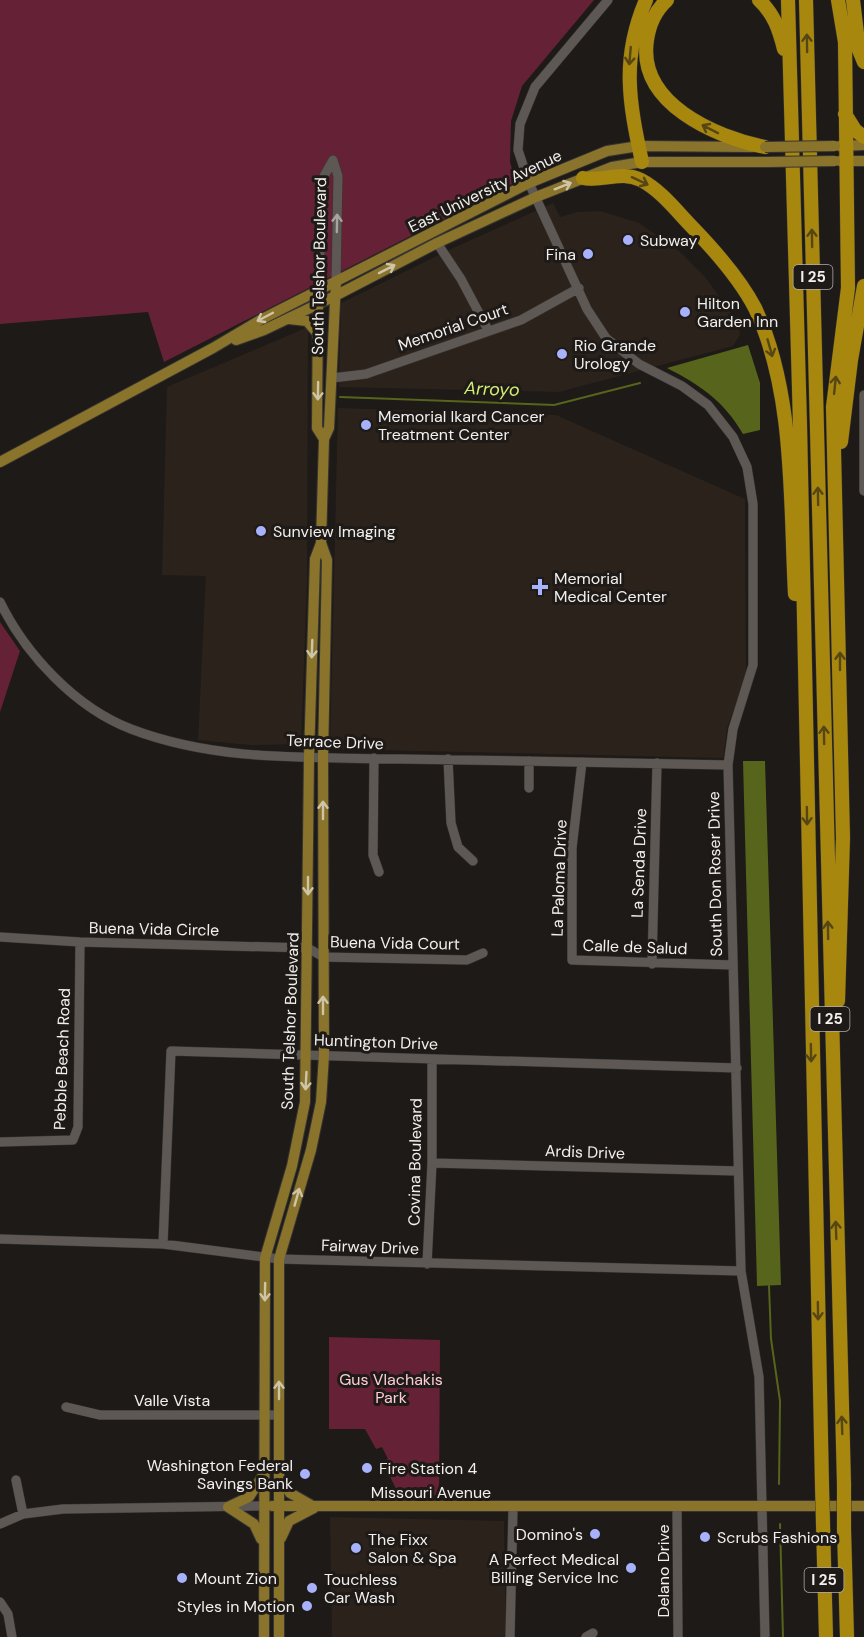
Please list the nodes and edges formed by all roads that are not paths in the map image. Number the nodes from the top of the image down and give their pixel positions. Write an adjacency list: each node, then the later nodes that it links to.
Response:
1 (608, 0): 21 (street, South Don Roser Drive)
2 (646, 0): 14 (highway, one-way to 14)
3 (667, 0): 16 (highway, one-way to 3)
4 (759, 0): 10 (highway)
5 (788, 0): 10 (highway, I 25)
6 (806, 0): 68 (highway, I 25, one-way to 6)
7 (838, 0): 11 (highway)
8 (853, 0): 9 (highway)
9 (864, 62)
10 (791, 80): 44 (highway, I 25)
11 (845, 114): 12 (highway); 15 (highway)
12 (864, 137)
13 (864, 145): 15 (main road, East University Avenue)
14 (639, 146): 16 (main road, East University Avenue); 19 (highway); 21 (main road, East University Avenue)
15 (840, 146): 16 (main road, East University Avenue, bridge); 18 (highway)
16 (765, 147)
17 (864, 160): 18 (main road, East University Avenue)
18 (840, 161): 19 (main road, East University Avenue, bridge); 38 (highway, one-way to 18)
19 (642, 162): 20 (main road, East University Avenue)
20 (583, 178): 22 (main road, East University Avenue, one-way to 20); 44 (highway, one-way to 44)
21 (529, 183): 22 (street, South Don Roser Drive); 24 (main road, East University Avenue)
22 (536, 197): 23 (main road, East University Avenue); 26 (street, South Don Roser Drive)
23 (437, 243): 28 (main road, East University Avenue, one-way to 23); 31 (street)
24 (336, 281): 27 (main road, East University Avenue); 27 (street, South Telshor Boulevard, one-way to 27); 28 (main road, South Telshor Boulevard)
25 (864, 286): 38 (highway)
26 (579, 288): 31 (street, Memorial Court); 52 (street, South Don Roser Drive)
27 (318, 291): 29 (main road, South Telshor Boulevard); 33 (main road, East University Avenue, one-way to 33)
28 (335, 296): 29 (main road, East University Avenue); 34 (main road, South Telshor Boulevard)
29 (318, 303): 30 (main road, East University Avenue); 32 (main road, South Telshor Boulevard)
30 (285, 319): 32 (main road); 33 (main road, East University Avenue)
31 (488, 330): 34 (street, Memorial Court)
32 (318, 335): 36 (main road, South Telshor Boulevard, one-way to 36)
33 (213, 348): 37 (main road, East University Avenue)
34 (332, 378): 36 (main road, South Telshor Boulevard)
35 (864, 395): 39 (street)
36 (324, 439): 40 (main road, South Telshor Boulevard)
37 (0, 462)
38 (836, 485): 68 (highway, one-way to 38)
39 (864, 491)
40 (321, 543): 41 (main road, South Telshor Boulevard); 42 (main road, South Telshor Boulevard)
41 (314, 591): 42 (main road); 45 (main road, South Telshor Boulevard, one-way to 45)
42 (327, 591): 46 (main road, South Telshor Boulevard)
43 (1, 605): 45 (street, Terrace Drive)
44 (806, 695): 105 (highway, I 25, one-way to 105, bridge)
45 (309, 757): 46 (street, Terrace Drive); 58 (main road, South Telshor Boulevard, one-way to 58)
46 (323, 757): 47 (street, Terrace Drive); 60 (main road, South Telshor Boulevard, one-way to 46)
47 (374, 758): 48 (street, Terrace Drive); 55 (street)
48 (448, 759): 49 (street, Terrace Drive); 54 (street)
49 (529, 761): 50 (street, Terrace Drive); 53 (street)
50 (582, 762): 51 (street, Terrace Drive); 61 (street, La Paloma Drive)
51 (657, 763): 52 (street, Terrace Drive); 62 (street, La Senda Drive)
52 (728, 765): 63 (street, South Don Roser Drive)
53 (529, 788)
54 (472, 861)
55 (379, 872)
56 (0, 936): 57 (street, Buena Vida Circle)
57 (80, 942): 58 (street, Buena Vida Circle); 69 (street, Pebble Beach Road)
58 (308, 948): 60 (street, Buena Vida Court); 64 (main road, South Telshor Boulevard)
59 (483, 953): 60 (street, Buena Vida Court)
60 (323, 957): 65 (main road, South Telshor Boulevard, one-way to 60)
61 (572, 960): 62 (street, Calle de Salud)
62 (652, 964): 63 (street, Calle de Salud)
63 (733, 965): 67 (street, South Don Roser Drive)
64 (307, 1054): 65 (street, Huntington Drive); 73 (street, Huntington Drive); 74 (main road, South Telshor Boulevard, one-way to 74)
65 (324, 1055): 66 (street, Huntington Drive); 75 (main road, South Telshor Boulevard, one-way to 65)
66 (432, 1060): 67 (street, Huntington Drive); 70 (street, Covina Boulevard)
67 (737, 1068): 71 (street, South Don Roser Drive)
68 (833, 1139): 106 (highway, I 25, one-way to 68, bridge)
69 (0, 1142)
70 (432, 1163): 71 (street, Ardis Drive); 76 (street, Covina Boulevard)
71 (737, 1171): 77 (street, South Don Roser Drive)
72 (0, 1239): 73 (street, Fairway Drive)
73 (162, 1244): 74 (street, Fairway Drive)
74 (265, 1258): 75 (street, Fairway Drive); 79 (main road, South Telshor Boulevard, one-way to 79)
75 (279, 1259): 76 (street, Fairway Drive); 80 (main road, South Telshor Boulevard, one-way to 75)
76 (427, 1264): 77 (street, Fairway Drive)
77 (741, 1271): 84 (street, South Don Roser Drive)
78 (66, 1407): 79 (street, Valle Vista)
79 (264, 1415): 80 (street, Valle Vista); 81 (main road, South Telshor Boulevard)
80 (278, 1415): 82 (main road, South Telshor Boulevard)
81 (263, 1474): 85 (main road, South Telshor Boulevard); 90 (main road)
82 (278, 1474): 86 (main road, South Telshor Boulevard); 87 (main road)
83 (16, 1480): 92 (street)
84 (764, 1505): 88 (main road, Missouri Avenue); 89 (main road, Missouri Avenue); 104 (street, South Don Roser Drive)
85 (262, 1506): 86 (main road, Missouri Avenue); 90 (street, Missouri Avenue); 94 (main road, South Telshor Boulevard)
86 (278, 1506): 87 (main road, Missouri Avenue); 95 (main road, South Telshor Boulevard)
87 (315, 1506): 91 (main road, Missouri Avenue); 95 (main road)
88 (677, 1506): 91 (main road, Missouri Avenue); 103 (street, Delano Drive)
89 (864, 1506)
90 (228, 1507): 92 (street, Missouri Avenue); 94 (main road)
91 (513, 1508): 102 (street)
92 (22, 1514): 93 (street, Missouri Avenue)
93 (0, 1524)
94 (263, 1543): 98 (main road, South Telshor Boulevard)
95 (278, 1547): 97 (main road, South Telshor Boulevard)
96 (0, 1602): 99 (street)
97 (278, 1604): 98 (street); 101 (main road, South Telshor Boulevard)
98 (264, 1607): 100 (main road, South Telshor Boulevard)
99 (12, 1637)
100 (264, 1637)
101 (279, 1637)
102 (510, 1637)
103 (678, 1637)
104 (765, 1637)
105 (826, 1637)
106 (847, 1637)

